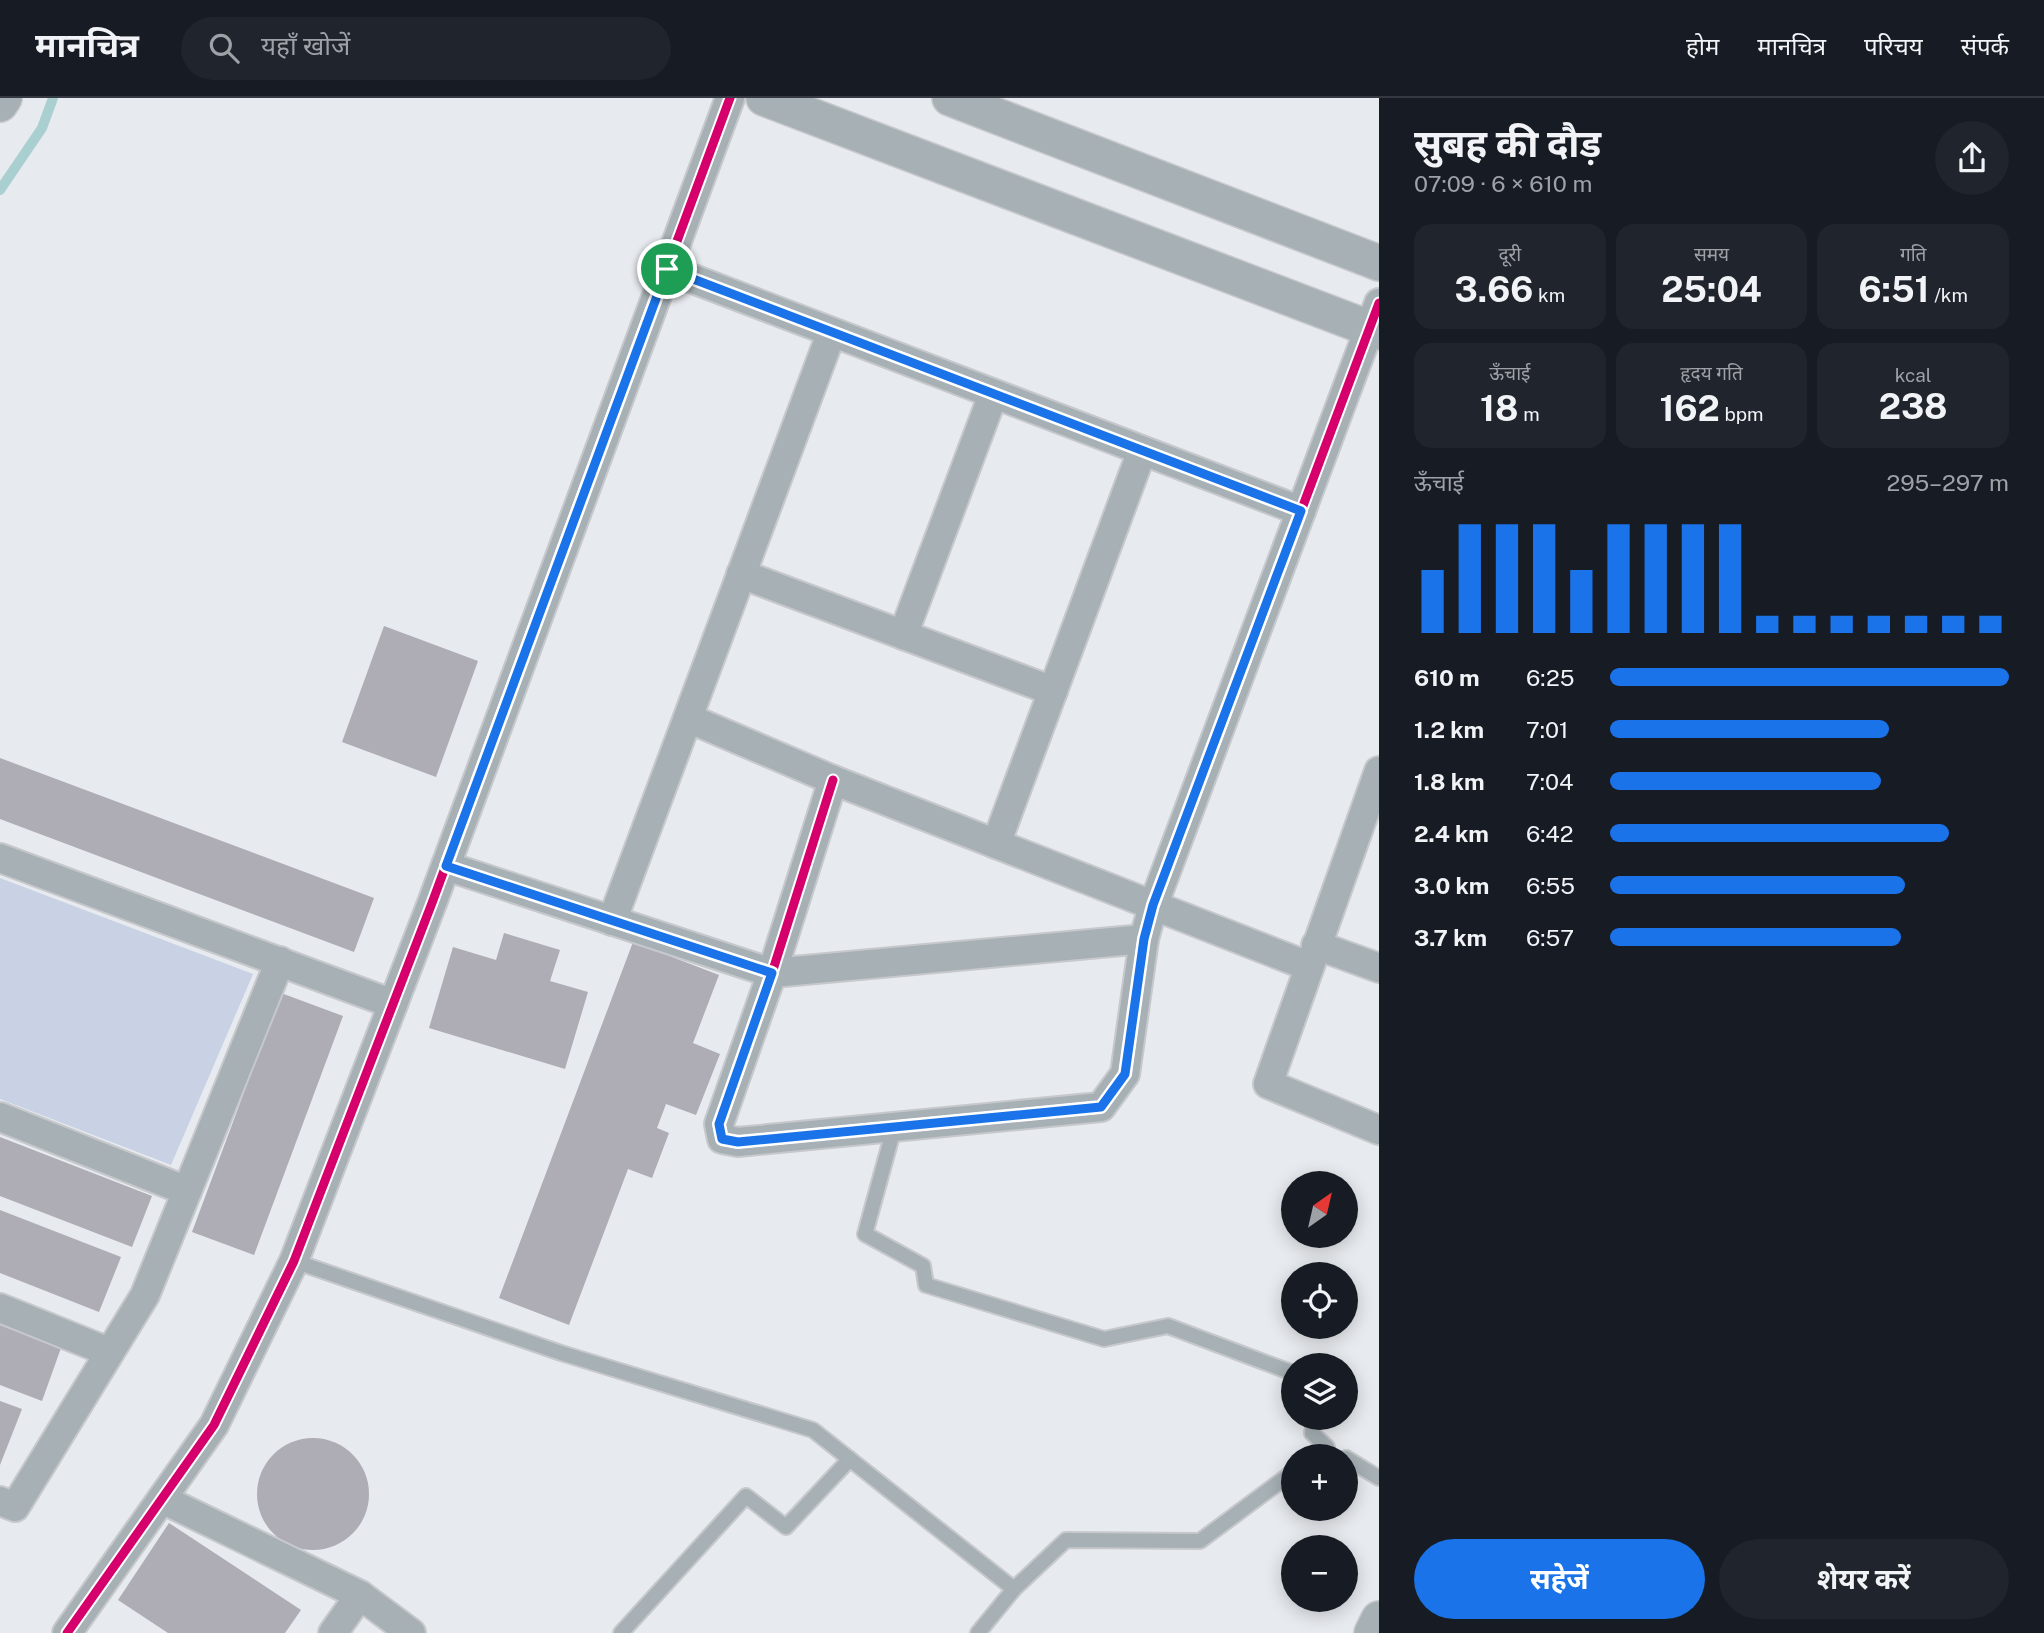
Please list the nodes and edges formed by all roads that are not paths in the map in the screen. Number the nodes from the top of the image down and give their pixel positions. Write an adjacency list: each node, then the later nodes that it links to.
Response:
1 (4, 98): 5 (street)
2 (730, 98): 7 (street)
3 (764, 98): 8 (street)
4 (950, 98): 6 (street)
5 (0, 104)
6 (1379, 263)
7 (667, 269): 9 (street); 21 (street)
8 (1376, 321): 12 (street)
9 (831, 334): 10 (street); 13 (street)
10 (993, 395): 11 (street); 14 (street)
11 (1142, 451): 12 (street); 15 (street)
12 (1301, 511): 22 (street)
13 (741, 574): 14 (street); 16 (street)
14 (903, 635): 15 (street)
15 (1053, 691): 19 (street)
16 (688, 718): 18 (street); 23 (street)
17 (1379, 771): 25 (street)
18 (833, 780): 19 (street); 28 (street)
19 (996, 844): 22 (street)
20 (0, 858): 26 (street)
21 (446, 866): 23 (street); 29 (street)
22 (1153, 905): 24 (street); 25 (street)
23 (612, 920): 28 (street)
24 (1144, 939): 28 (street); 31 (street)
25 (1312, 956): 27 (street); 32 (street)
26 (279, 961): 29 (street); 33 (street)
27 (1379, 968)
28 (772, 973): 31 (street)
29 (393, 1004): 34 (street)
30 (0, 1116): 33 (street)
31 (894, 1128): 37 (lane)
32 (1379, 1130)
33 (187, 1191): 36 (street)
34 (294, 1261): 38 (lane); 42 (street)
35 (0, 1308): 36 (street)
36 (109, 1352): 43 (street)
37 (1281, 1368)
38 (850, 1459): 44 (lane); 50 (lane)
39 (1358, 1465): 40 (lane)
40 (1379, 1478)
41 (1281, 1481): 44 (lane)
42 (162, 1499): 45 (street); 47 (street)
43 (0, 1501)
44 (1014, 1589): 51 (lane)
45 (360, 1595): 48 (street); 49 (street)
46 (1379, 1619): 52 (street)
47 (67, 1633)
48 (333, 1633)
49 (411, 1633)
50 (621, 1633)
51 (978, 1633)
52 (1372, 1633)

